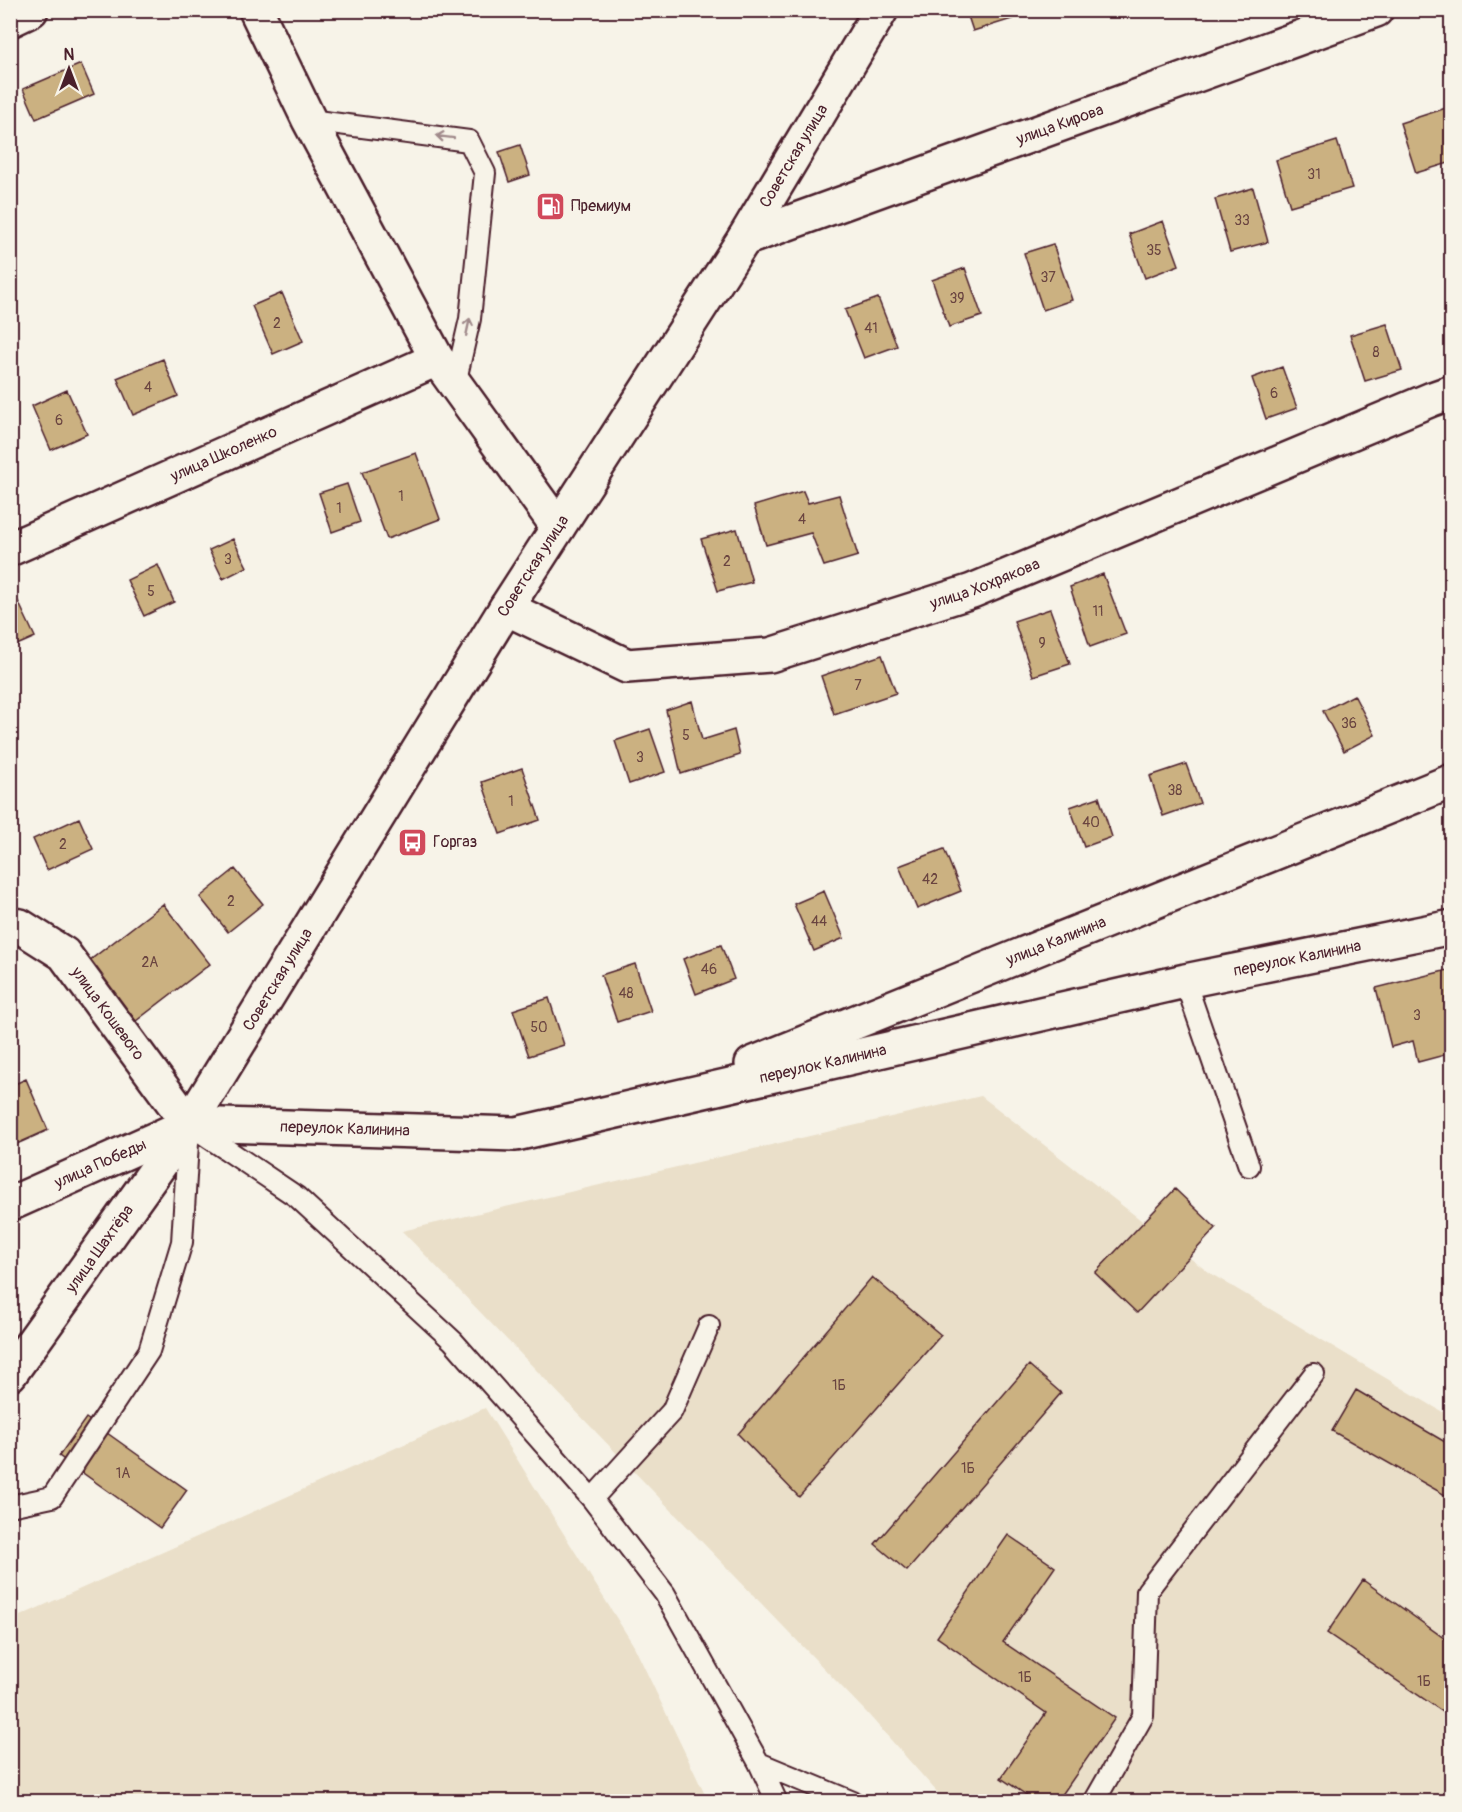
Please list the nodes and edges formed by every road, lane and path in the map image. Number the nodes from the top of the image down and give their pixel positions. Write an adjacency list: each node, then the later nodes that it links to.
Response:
1 (31, 10): 5 (street)
2 (256, 10): 6 (street)
3 (881, 10): 7 (street, Советская улица)
4 (1376, 10): 7 (street, улица Кирова)
5 (10, 20)
6 (309, 120): 8 (street); 8 (lane, one-way to 6)
7 (744, 239): 10 (street, Советская улица)
8 (446, 372): 10 (street); 11 (street, улица Школенко)
9 (1452, 392): 12 (street, улица Хохрякова)
10 (558, 527): 12 (street, Советская улица)
11 (10, 549)
12 (506, 608): 18 (street, Советская улица)
13 (1452, 781): 17 (street, улица Калинина)
14 (10, 925): 18 (street, улица Кошевого)
15 (1452, 927): 16 (street, переулок Калинина)
16 (1185, 981): 17 (street, переулок Калинина); 19 (lane)
17 (662, 1101): 18 (street, переулок Калинина)
18 (189, 1124): 20 (street, улица Победы); 22 (street, улица Шахтёра); 24 (lane); 25 (lane)
19 (1249, 1166)
20 (10, 1204)
21 (709, 1326): 24 (lane)
22 (10, 1374)
23 (1314, 1374): 29 (lane)
24 (592, 1499): 26 (lane)
25 (10, 1506)
26 (759, 1763): 27 (lane); 28 (lane)
27 (777, 1802)
28 (853, 1802)
29 (1094, 1802)

